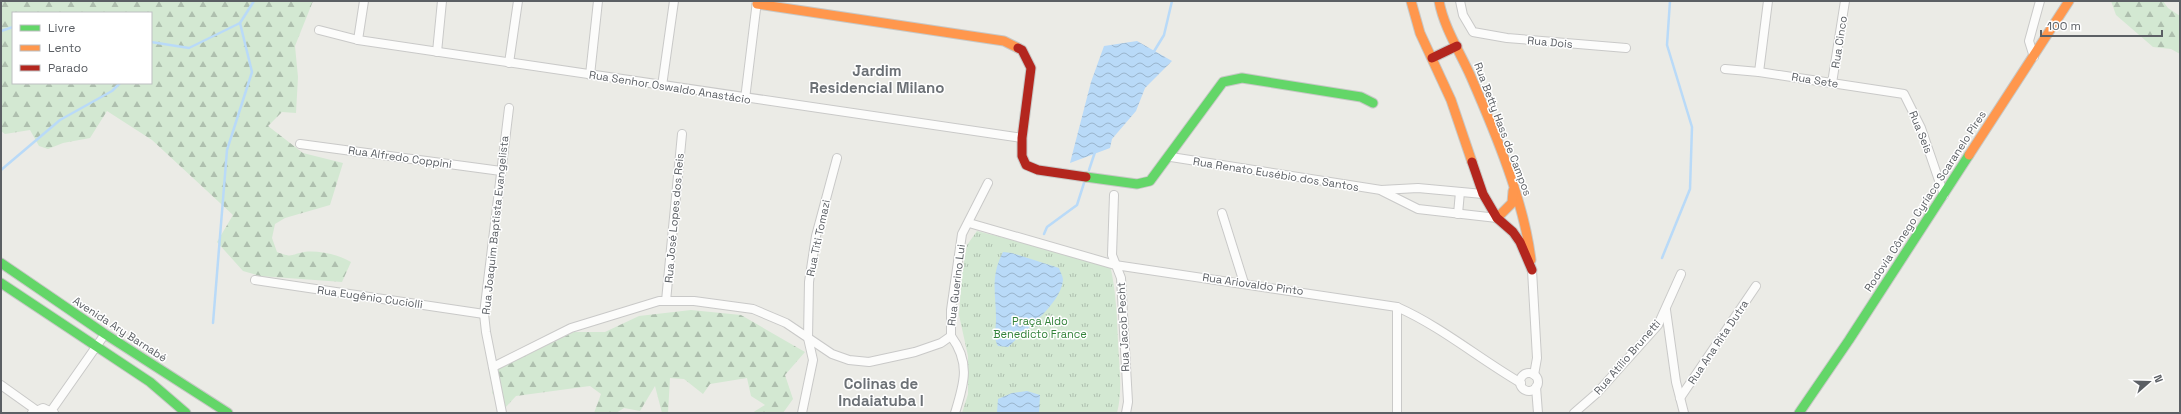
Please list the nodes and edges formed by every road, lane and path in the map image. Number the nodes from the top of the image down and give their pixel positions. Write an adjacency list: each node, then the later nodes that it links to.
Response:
1 (364, 1): 15 (street)
2 (442, 1): 18 (street)
3 (518, 1): 21 (street)
4 (598, 1): 24 (street)
5 (674, 1): 26 (street)
6 (1411, 1): 20 (street, Rua Betty Hass de Campos)
7 (1439, 1): 16 (street, Rua Betty Hass de Campos)
8 (1460, 1): 17 (street, Rua Dois)
9 (1768, 1): 23 (street)
10 (1845, 1): 25 (street, Rua Cinco)
11 (2040, 1): 19 (street)
12 (2070, 1): 19 (street, Rodovia Cônego Cyríaco Scaranelo Pires)
13 (757, 2): 28 (street); 32 (street)
14 (319, 30): 15 (street, Rua Senhor Oswaldo Anastácio)
15 (358, 40): 18 (street, Rua Senhor Oswaldo Anastácio)
16 (1457, 46): 20 (street); 38 (street, Rua Betty Hass de Campos)
17 (1626, 48)
18 (437, 52): 21 (street, Rua Senhor Oswaldo Anastácio)
19 (2034, 57): 43 (street, Rodovia Cônego Cyríaco Scaranelo Pires)
20 (1432, 58): 41 (street, Rua Betty Hass de Campos)
21 (509, 63): 24 (street, Rua Senhor Oswaldo Anastácio)
22 (1725, 70): 23 (street, Rua Sete)
23 (1759, 72): 25 (street, Rua Sete)
24 (590, 75): 26 (street, Rua Senhor Oswaldo Anastácio)
25 (1832, 83): 27 (street, Rua Sete)
26 (662, 86): 28 (street, Rua Senhor Oswaldo Anastácio)
27 (1904, 94): 43 (street, Rua Seis)
28 (745, 99): 32 (street, Rua Senhor Oswaldo Anastácio)
29 (1372, 103): 34 (street)
30 (509, 108): 36 (street, Rua Joaquim Baptista Evangelista)
31 (682, 134): 56 (street, Rua José Lopes dos Reis)
32 (1022, 138): 34 (street)
33 (300, 144): 36 (street, Rua Alfredo Coppini)
34 (1171, 157): 39 (street, Rua Renato Eusébio dos Santos)
35 (837, 158): 62 (street, Rua Titi Tomazi)
36 (501, 171): 59 (street, Rua Joaquim Baptista Evangelista)
37 (988, 183): 47 (street, Rua Guerino Lui)
38 (1513, 187): 46 (street); 50 (street, Rua Betty Hass de Campos)
39 (1381, 190): 40 (street, Rua Renato Eusébio dos Santos); 45 (street, Rua Renato Eusébio dos Santos)
40 (1460, 192): 41 (street, Rua Renato Eusébio dos Santos); 45 (street)
41 (1483, 194): 46 (street, Rua Betty Hass de Campos)
42 (1114, 195): 49 (street, Rua Jacob Pecht)
43 (1944, 195): 82 (street, Rodovia Cônego Cyríaco Scaranelo Pires)
44 (1222, 213): 54 (street)
45 (1458, 214): 46 (street, Rua Renato Eusébio dos Santos)
46 (1497, 218): 50 (street, Rua Betty Hass de Campos)
47 (969, 223): 49 (street, Rua Ariovaldo Pinto); 61 (street, Rua Guerino Lui)
48 (1, 263): 60 (street, Avenida Ary Barnabé)
49 (1115, 265): 54 (street, Rua Ariovaldo Pinto); 78 (street, Rua Jacob Pecht)
50 (1532, 270): 65 (street, Rua Betty Hass de Campos)
51 (1681, 274): 58 (street, Rua Atílio Brunetti)
52 (255, 280): 59 (street, Rua Eugênio Cuciolli)
53 (1, 283): 63 (street)
54 (1244, 283): 57 (street, Rua Ariovaldo Pinto)
55 (1756, 286): 69 (street, Rua Ana Rita Dutra)
56 (666, 301): 62 (street); 64 (street)
57 (1397, 307): 67 (street, Rua Ariovaldo Pinto); 79 (street)
58 (1666, 309): 69 (street); 80 (street, Rua Atílio Brunetti)
59 (484, 314): 64 (street, Rua Joaquim Baptista Evangelista)
60 (105, 334): 63 (street); 74 (street, Avenida Ary Barnabé)
61 (951, 336): 62 (street); 77 (street, Rua Guerino Lui)
62 (808, 338): 76 (street, Rua Titi Tomazi)
63 (98, 347): 72 (street); 73 (street)
64 (493, 367): 75 (street, Rua Joaquim Baptista Evangelista)
65 (1534, 375): 67 (street); 68 (street)
66 (1, 385): 71 (street)
67 (1522, 386): 68 (street); 70 (street)
68 (1536, 388): 70 (street)
69 (1680, 398): 81 (street)
70 (1538, 409)
71 (34, 411): 72 (street)
72 (52, 412)
73 (186, 413)
74 (228, 413)
75 (502, 413)
76 (802, 413)
77 (955, 413)
78 (1126, 413)
79 (1397, 413)
80 (1574, 413)
81 (1684, 413)
82 (1799, 413)

